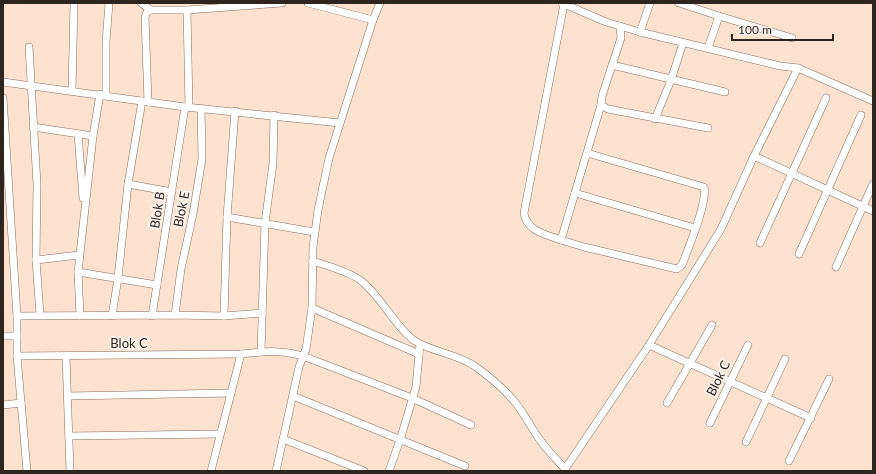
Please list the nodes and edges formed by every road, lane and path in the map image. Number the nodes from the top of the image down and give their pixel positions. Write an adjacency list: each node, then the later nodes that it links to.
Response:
1 (74, 3): 26 (street)
2 (109, 3): 28 (street)
3 (141, 3): 11 (street)
4 (282, 3): 10 (street)
5 (308, 3): 14 (street)
6 (380, 3): 14 (street)
7 (563, 3): 15 (street); 60 (street)
8 (650, 3): 16 (street)
9 (679, 3): 13 (street)
10 (221, 5): 12 (street)
11 (152, 10): 12 (street); 31 (street)
12 (187, 10): 34 (street, Blok B)
13 (719, 16): 17 (street); 20 (street)
14 (373, 20): 40 (street)
15 (620, 26): 16 (street); 21 (street)
16 (640, 32): 18 (street)
17 (792, 38)
18 (683, 43): 20 (street); 23 (street)
19 (29, 47): 25 (street)
20 (708, 48): 22 (street)
21 (612, 65): 23 (street); 33 (street)
22 (798, 68): 32 (street); 46 (street)
23 (671, 80): 27 (street); 39 (street)
24 (3, 82): 25 (street)
25 (31, 86): 26 (street); 41 (street)
26 (72, 91): 28 (street)
27 (725, 92)
28 (103, 95): 31 (street); 44 (street)
29 (3, 98): 74 (street)
30 (826, 98): 47 (street)
31 (145, 101): 34 (street); 48 (street)
32 (873, 101)
33 (601, 105): 39 (street); 45 (street)
34 (187, 107): 35 (street); 51 (street, Blok B)
35 (201, 108): 36 (street); 73 (street, Blok E)
36 (235, 111): 37 (street); 56 (street)
37 (274, 115): 40 (street); 57 (street)
38 (861, 115): 50 (street)
39 (655, 119): 42 (street)
40 (340, 123): 59 (street)
41 (33, 126): 43 (street); 64 (street)
42 (708, 128)
43 (78, 134): 44 (street); 55 (street)
44 (93, 136): 55 (street)
45 (587, 153): 52 (street); 58 (street)
46 (754, 156): 47 (street); 83 (street)
47 (791, 173): 50 (street); 61 (street)
48 (128, 184): 51 (street); 68 (street)
49 (873, 184): 53 (street)
50 (827, 190): 53 (street); 62 (street)
51 (172, 192): 69 (street, Blok B)
52 (574, 193): 58 (street); 60 (street)
53 (863, 206): 54 (street); 66 (street)
54 (873, 211)
55 (84, 215): 63 (street)
56 (227, 217): 57 (street); 78 (street)
57 (265, 223): 59 (street); 71 (street)
58 (696, 228): 60 (street)
59 (314, 232): 65 (street)
60 (561, 240)
61 (760, 243)
62 (799, 254)
63 (79, 255): 64 (street); 67 (street)
64 (36, 260): 72 (street)
65 (313, 261): 70 (street); 82 (street)
66 (836, 267)
67 (78, 272): 68 (street); 75 (street)
68 (118, 278): 69 (street); 76 (street)
69 (157, 286): 77 (street, Blok B)
70 (312, 308): 87 (street); 90 (street)
71 (262, 313): 78 (street); 85 (street)
72 (40, 315): 74 (street); 75 (street)
73 (175, 315): 77 (street); 78 (street)
74 (17, 316): 81 (street)
75 (80, 316): 76 (street)
76 (112, 316): 77 (street)
77 (152, 316)
78 (224, 316)
79 (712, 325): 92 (street)
80 (3, 336): 81 (street)
81 (17, 336): 88 (street)
82 (420, 344): 83 (street); 87 (street)
83 (649, 345): 92 (street)
84 (748, 345): 94 (street, Blok C)
85 (261, 352): 86 (street, Blok C); 90 (street, Blok C)
86 (241, 354): 89 (street, Blok C); 95 (street)
87 (419, 354): 98 (street)
88 (17, 356): 89 (street, Blok C); 100 (street)
89 (66, 356): 96 (street)
90 (303, 356): 97 (street); 98 (street, Blok C)
91 (785, 358): 99 (street)
92 (689, 363): 94 (street); 101 (street)
93 (829, 379): 103 (street)
94 (729, 382): 99 (street); 104 (street, Blok C)
95 (231, 393): 96 (street); 106 (street)
96 (68, 396): 107 (street)
97 (293, 396): 108 (street); 109 (street)
98 (412, 398): 105 (street, Blok C); 109 (street)
99 (766, 398): 103 (street); 110 (street)
100 (21, 403): 102 (street); 113 (street)
101 (667, 403)
102 (3, 405)
103 (811, 418): 111 (street)
104 (710, 423)
105 (471, 425)
106 (220, 434): 107 (street); 115 (street)
107 (69, 436): 114 (street)
108 (283, 439): 116 (street); 117 (street)
109 (400, 440): 112 (street); 118 (street)
110 (746, 442)
111 (789, 460)
112 (465, 466)
113 (27, 471)
114 (70, 471)
115 (211, 471)
116 (276, 471)
117 (364, 471)
118 (389, 471)

